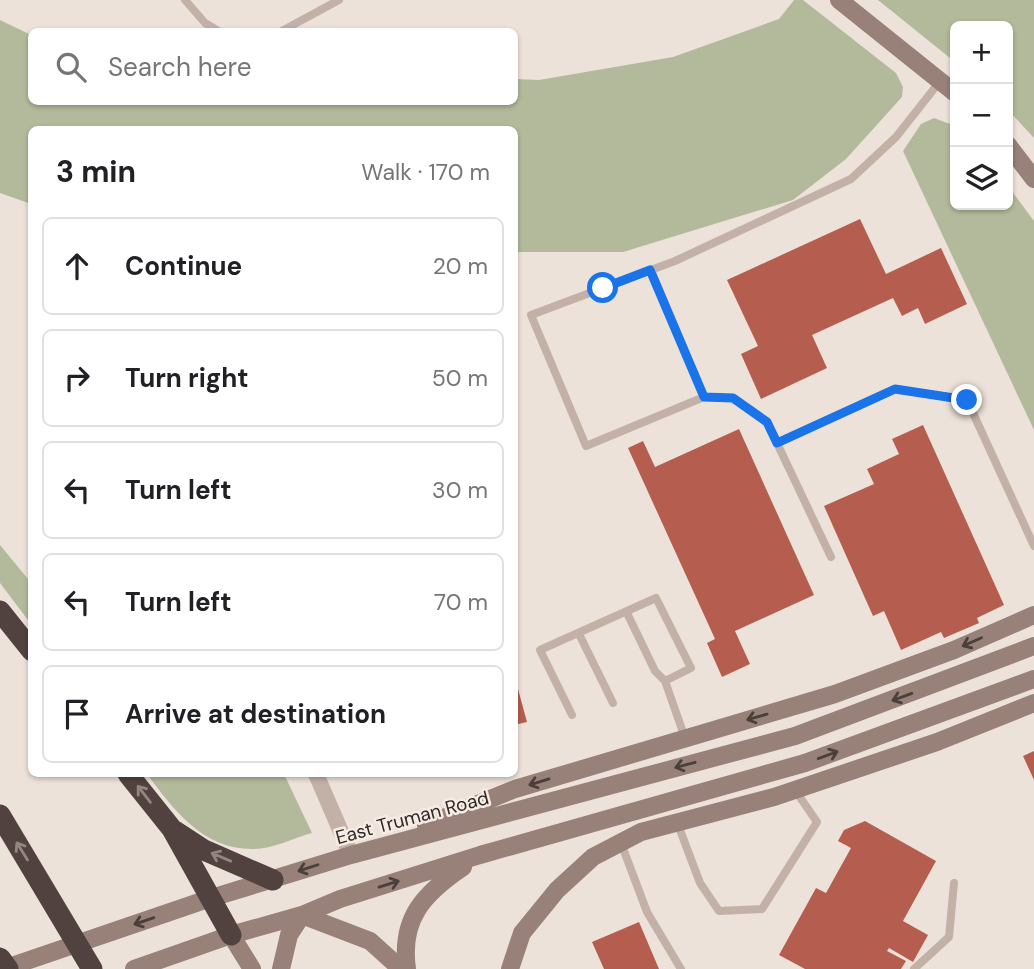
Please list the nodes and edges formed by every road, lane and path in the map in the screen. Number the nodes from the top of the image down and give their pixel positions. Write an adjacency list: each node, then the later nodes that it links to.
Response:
1 (185, 0): 4 (lane)
2 (339, 0): 5 (lane)
3 (839, 0): 6 (main road)
4 (213, 28)
5 (287, 28)
6 (940, 80): 7 (main road); 10 (lane)
7 (950, 89)
8 (1010, 147): 9 (main road)
9 (1034, 179)
10 (650, 270): 11 (lane); 11 (lane)
11 (704, 397): 12 (lane)
12 (777, 443): 13 (lane); 14 (lane)
13 (1034, 546)
14 (831, 557)
15 (0, 611): 19 (highway)
16 (626, 613): 18 (lane); 22 (lane); 22 (lane)
17 (1034, 615): 26 (main road, one-way to 26)
18 (579, 634): 23 (lane); 25 (lane)
19 (28, 646)
20 (1034, 646): 34 (main road, East Truman Road, one-way to 34)
21 (1034, 680): 35 (main road, one-way to 21)
22 (665, 681): 26 (lane)
23 (613, 703)
24 (1034, 703): 29 (main road)
25 (572, 715)
26 (685, 738): 34 (main road, one-way to 34)
27 (130, 777): 32 (highway, one-way to 27)
28 (317, 777): 34 (street)
29 (795, 790): 31 (main road); 31 (lane)
30 (0, 815): 43 (highway, one-way to 30)
31 (677, 822): 33 (main road)
32 (172, 829): 36 (highway, one-way to 32); 38 (highway)
33 (621, 843): 49 (main road); 50 (lane)
34 (351, 855): 36 (main road, East Truman Road, one-way to 36)
35 (480, 855): 39 (main road, one-way to 35); 48 (main road)
36 (273, 880): 38 (main road, East Truman Road)
37 (954, 883): 51 (lane)
38 (208, 899): 40 (highway); 42 (main road, East Truman Road, one-way to 42)
39 (302, 915): 40 (main road); 46 (main road); 47 (main road)
40 (231, 935): 44 (main road); 45 (main road)
41 (0, 957): 42 (highway)
42 (5, 969)
43 (92, 969)
44 (135, 969)
45 (252, 969)
46 (281, 969)
47 (401, 969)
48 (407, 969)
49 (510, 969)
50 (681, 969)
51 (914, 969)

